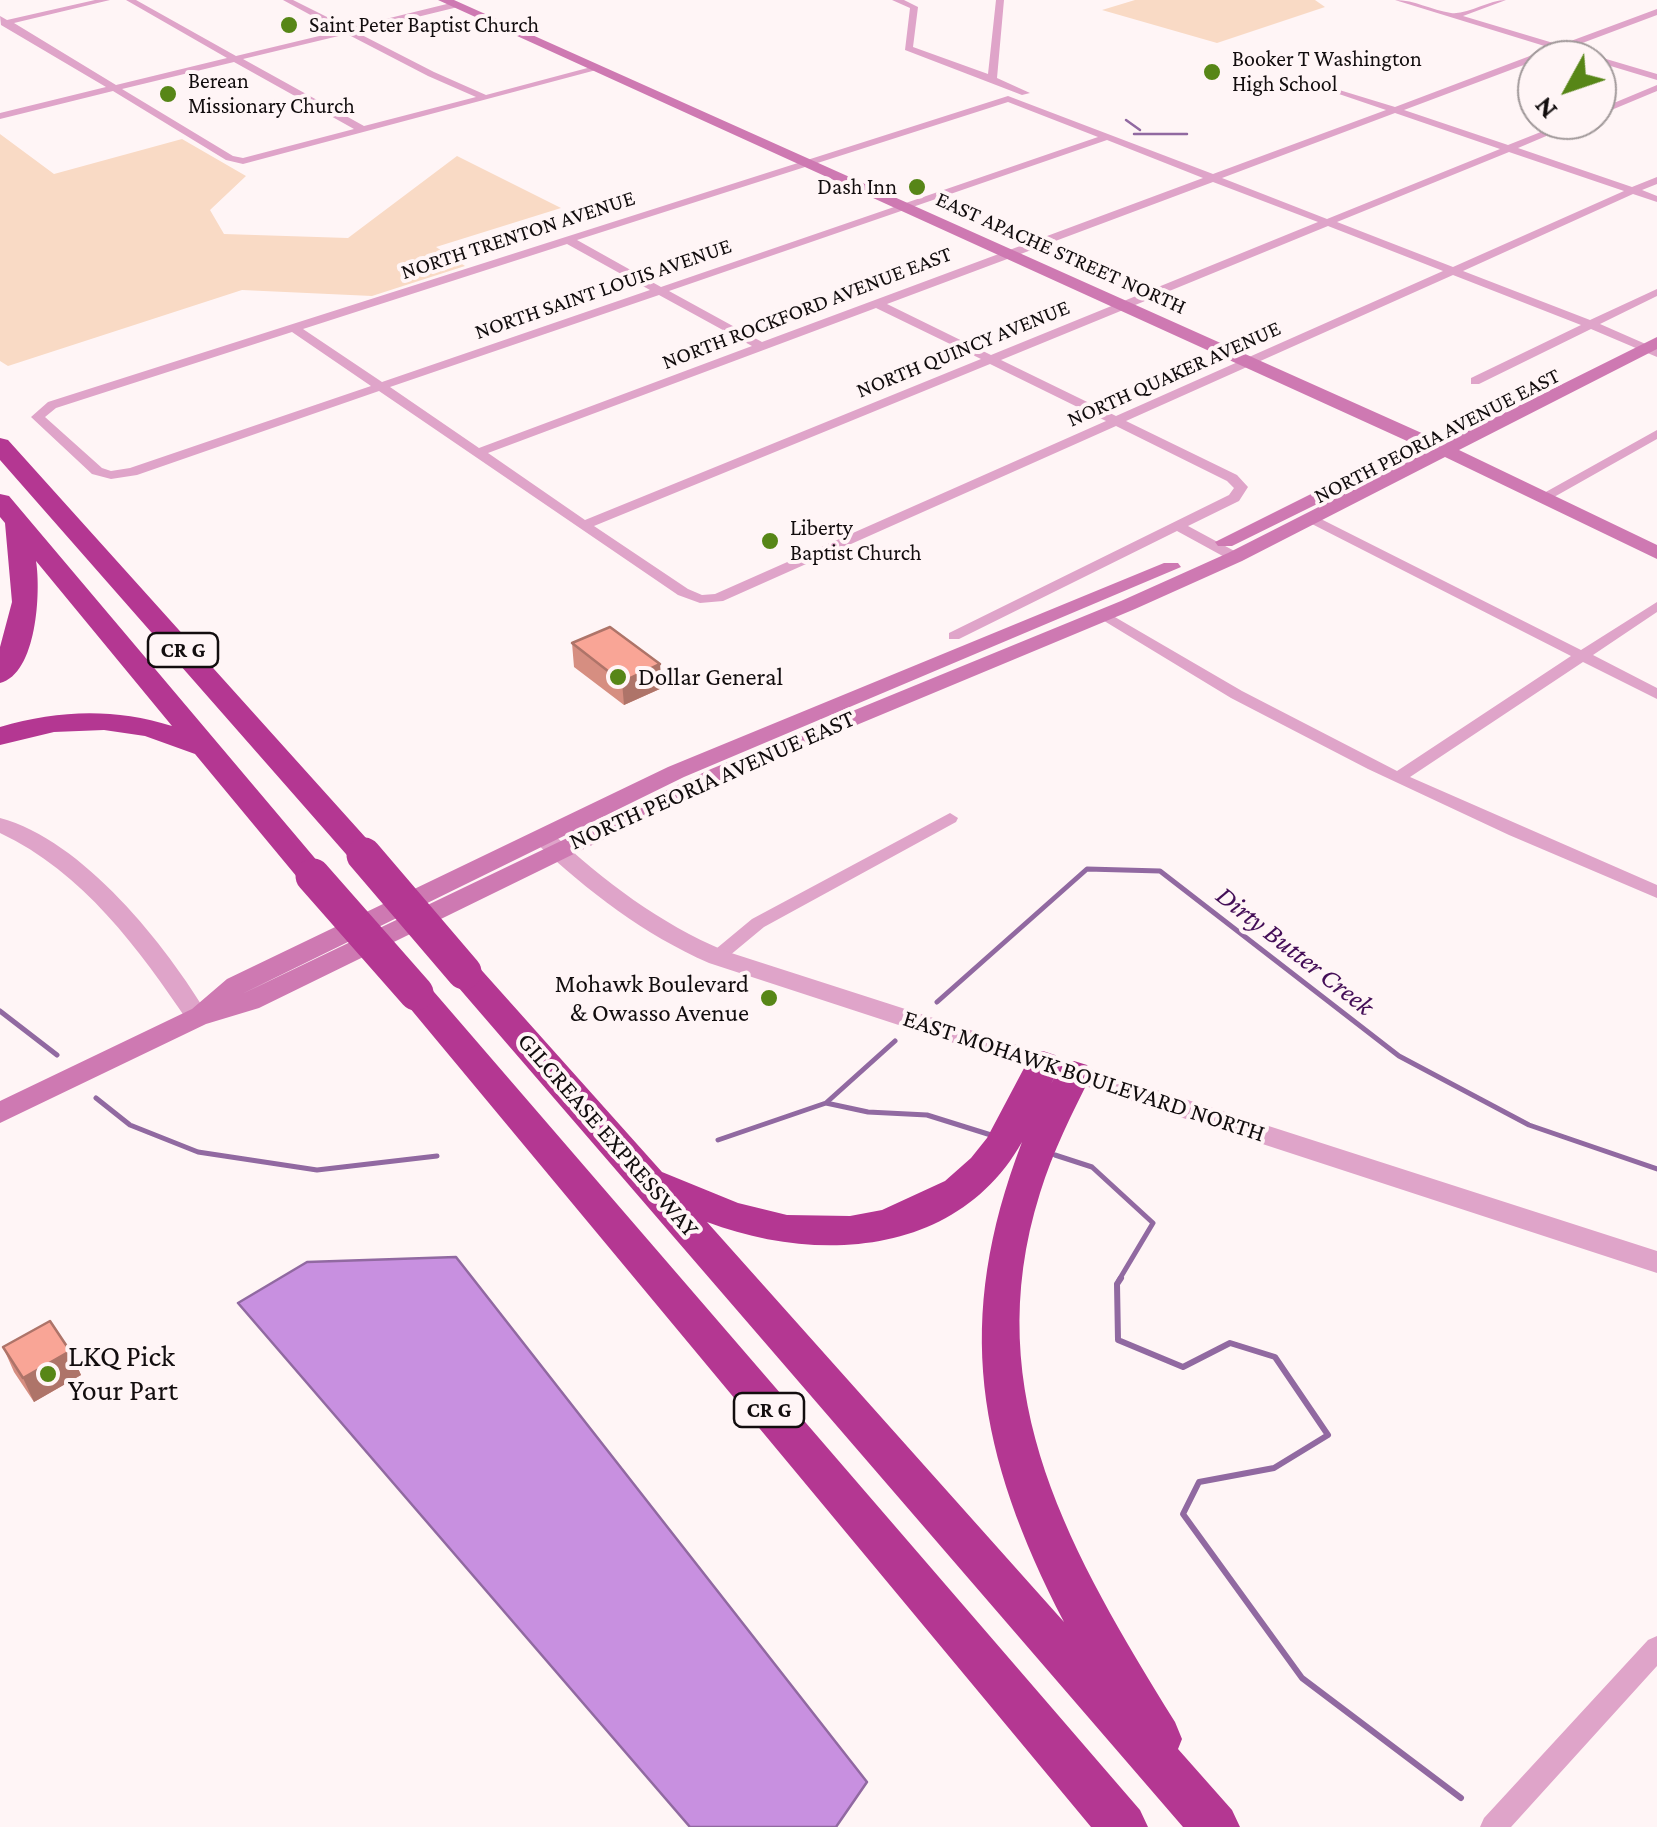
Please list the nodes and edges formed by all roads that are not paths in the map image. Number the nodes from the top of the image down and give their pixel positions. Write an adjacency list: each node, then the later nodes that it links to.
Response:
1 (106, 0): 11 (street)
2 (130, 0): 15 (street)
3 (287, 0): 12 (street)
4 (896, 0): 20 (street)
5 (1000, 0): 20 (street)
6 (1399, 0): 10 (street)
7 (1502, 0): 10 (street)
8 (450, 2): 12 (street); 18 (main road, EAST APACHE STREET NORTH)
9 (1657, 12): 14 (street, NORTH ROCKFORD AVENUE EAST)
10 (1455, 16): 13 (street)
11 (2, 22): 21 (street)
12 (350, 31): 15 (street); 25 (street)
13 (1534, 40)
14 (1582, 40)
15 (236, 59): 21 (street); 29 (street)
16 (1517, 64): 27 (street, NORTH ROCKFORD AVENUE EAST)
17 (1617, 65): 19 (street)
18 (595, 69): 25 (street); 33 (main road, EAST APACHE STREET NORTH)
19 (1657, 77)
20 (992, 80): 24 (street)
21 (116, 88): 28 (street); 29 (street)
22 (1657, 88): 26 (street)
23 (1339, 91): 27 (street)
24 (1026, 93)
25 (484, 96): 29 (street)
26 (1617, 104)
27 (1395, 110): 32 (street); 34 (street, NORTH ROCKFORD AVENUE EAST)
28 (0, 116)
29 (363, 130)
30 (1107, 136): 33 (street, NORTH TRENTON AVENUE); 34 (street); 38 (street, NORTH SAINT LOUIS AVENUE)
31 (1530, 140): 32 (street, NORTH QUINCY AVENUE)
32 (1510, 148): 36 (street); 39 (street, NORTH QUINCY AVENUE)
33 (803, 164): 38 (main road, EAST APACHE STREET NORTH); 40 (street, NORTH TRENTON AVENUE)
34 (1214, 178): 39 (street); 41 (street, NORTH ROCKFORD AVENUE EAST)
35 (1657, 180): 36 (street, NORTH QUAKER AVENUE)
36 (1633, 191): 37 (street); 42 (street, NORTH QUAKER AVENUE)
37 (1657, 199)
38 (899, 207): 41 (main road, EAST APACHE STREET NORTH); 43 (street, NORTH SAINT LOUIS AVENUE)
39 (1329, 222): 42 (street); 46 (street, NORTH QUINCY AVENUE)
40 (568, 240): 43 (street); 49 (street, NORTH TRENTON AVENUE)
41 (1005, 255): 45 (street, NORTH ROCKFORD AVENUE EAST); 46 (main road, EAST APACHE STREET NORTH)
42 (1454, 271): 47 (street); 54 (street, NORTH QUAKER AVENUE)
43 (660, 290): 51 (street); 56 (street, NORTH SAINT LOUIS AVENUE)
44 (1657, 292): 47 (street, NORTH PEORIA AVENUE EAST)
45 (876, 303): 51 (street, NORTH ROCKFORD AVENUE EAST); 53 (street)
46 (1119, 307): 53 (street, NORTH QUINCY AVENUE); 54 (main road, EAST APACHE STREET NORTH)
47 (1591, 324): 50 (street); 55 (street, NORTH PEORIA AVENUE EAST)
48 (1657, 325): 50 (main road, NORTH PEORIA AVENUE EAST)
49 (294, 328): 56 (street); 62 (street, NORTH TRENTON AVENUE)
50 (1626, 340): 52 (street); 60 (main road, NORTH PEORIA AVENUE EAST)
51 (762, 346): 61 (street, NORTH ROCKFORD AVENUE EAST)
52 (1653, 348): 60 (main road, NORTH PEORIA AVENUE EAST)
53 (992, 359): 57 (street); 66 (street, NORTH QUINCY AVENUE)
54 (1247, 363): 57 (street, NORTH QUAKER AVENUE); 60 (main road, EAST APACHE STREET NORTH)
55 (1475, 382)
56 (380, 388): 61 (street); 62 (street, NORTH SAINT LOUIS AVENUE)
57 (1116, 420): 66 (street, NORTH QUAKER AVENUE); 67 (street)
58 (1657, 434): 63 (street)
59 (0, 445): 89 (highway, GILCREASE EXPRESSWAY / CR G, bridge)
60 (1434, 447): 63 (main road, EAST APACHE STREET NORTH); 65 (main road, NORTH PEORIA AVENUE EAST); 68 (main road, NORTH PEORIA AVENUE EAST)
61 (477, 453): 66 (street)
62 (111, 476)
63 (1542, 498): 69 (main road, EAST APACHE STREET NORTH)
64 (6, 509): 76 (highway); 79 (highway, CR G)
65 (1313, 519): 68 (main road, NORTH PEORIA AVENUE EAST); 75 (street)
66 (584, 525)
67 (1176, 525): 68 (street); 70 (street)
68 (1226, 552): 72 (main road, NORTH PEORIA AVENUE EAST); 73 (main road, NORTH PEORIA AVENUE EAST)
69 (1657, 553)
70 (1040, 594): 72 (street); 74 (street)
71 (1657, 606): 75 (street)
72 (1067, 611): 83 (main road, NORTH PEORIA AVENUE EAST)
73 (1104, 616): 80 (street); 83 (main road, NORTH PEORIA AVENUE EAST)
74 (954, 636)
75 (1580, 654): 77 (street); 80 (street)
76 (0, 674)
77 (1657, 694)
78 (0, 736): 79 (highway)
79 (208, 749): 93 (highway, CR G, bridge)
80 (1400, 776): 84 (street)
81 (950, 818): 85 (street)
82 (0, 825): 86 (street)
83 (548, 842): 85 (street, EAST MOHAWK BOULEVARD NORTH); 86 (main road, NORTH PEORIA AVENUE EAST)
84 (1657, 892)
85 (717, 957): 87 (street, EAST MOHAWK BOULEVARD NORTH)
86 (197, 1017): 88 (main road, NORTH PEORIA AVENUE EAST)
87 (1058, 1069): 89 (highway); 90 (street, EAST MOHAWK BOULEVARD NORTH); 92 (highway)
88 (0, 1113)
89 (648, 1180): 92 (highway, GILCREASE EXPRESSWAY / CR G)
90 (1657, 1262)
91 (1657, 1648): 94 (street)
92 (1207, 1817)
93 (1123, 1827)
94 (1493, 1827)

